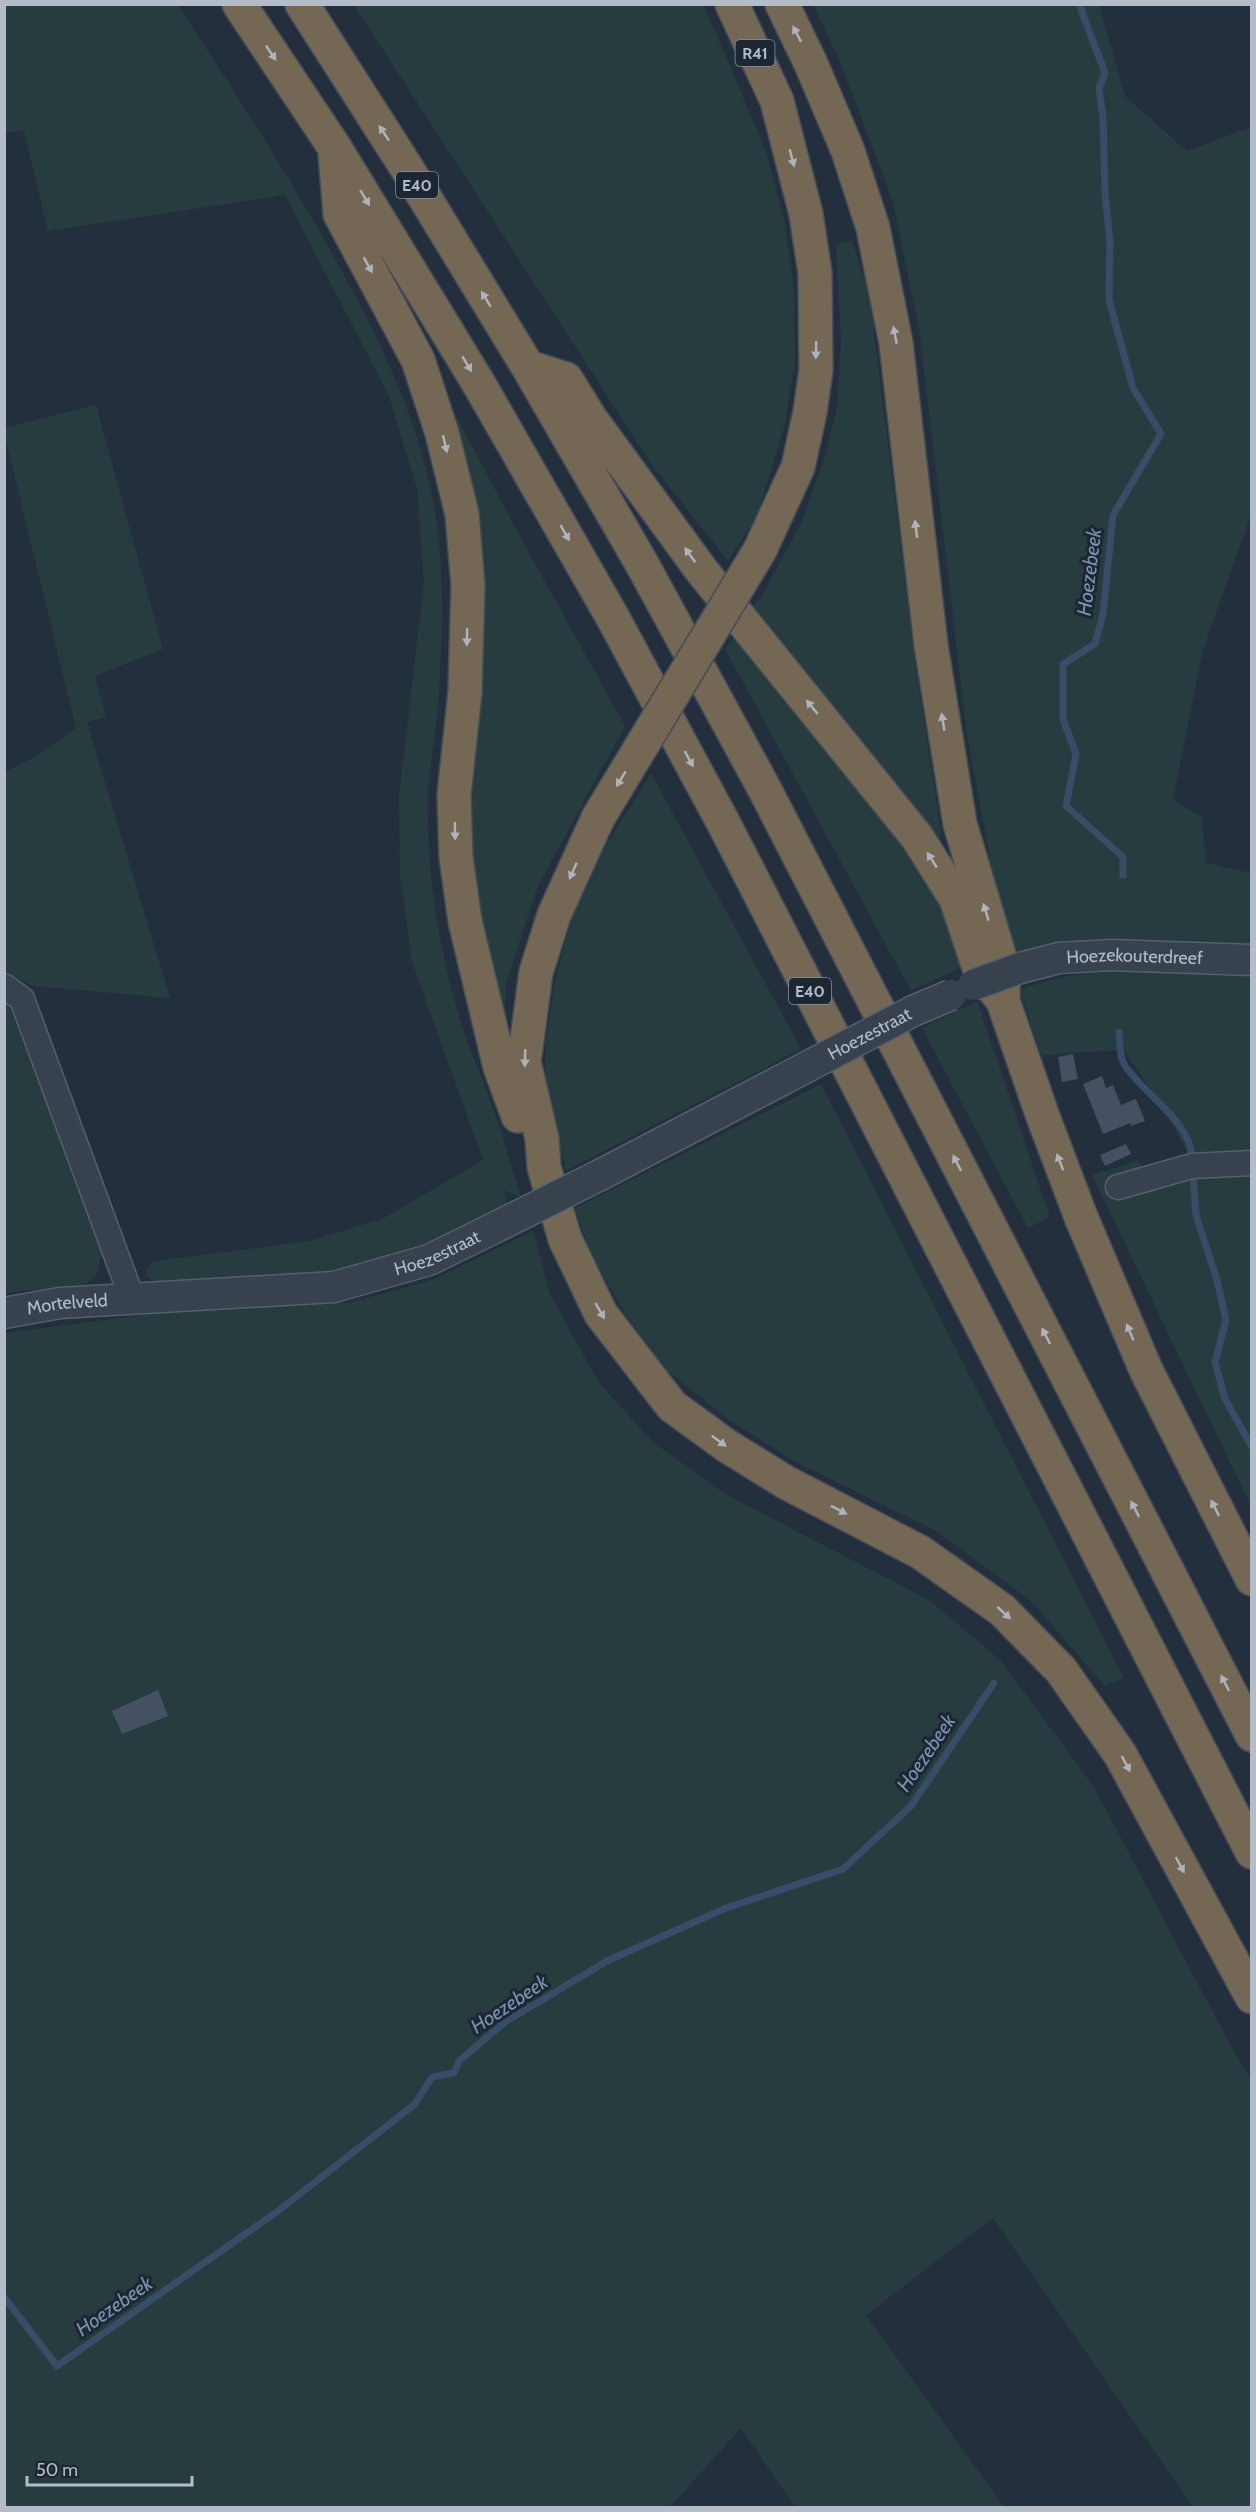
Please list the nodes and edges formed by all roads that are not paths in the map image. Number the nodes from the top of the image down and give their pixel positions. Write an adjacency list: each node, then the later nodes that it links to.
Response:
1 (239, 4): 5 (highway, E40, one-way to 5)
2 (302, 4): 6 (highway, E40, one-way to 2)
3 (732, 4): 12 (highway, R41, one-way to 12, bridge)
4 (782, 4): 10 (highway, R41, one-way to 4)
5 (335, 148): 12 (highway, one-way to 12); 18 (highway, E40, one-way to 18)
6 (528, 367): 10 (highway, one-way to 6); 17 (highway, E40, one-way to 6)
7 (1251, 960): 8 (street, Hoezekouterdreef)
8 (1020, 969): 14 (street, Hoezestraat, bridge)
9 (4, 986): 14 (street)
10 (1003, 1001): 16 (highway, one-way to 10)
11 (1251, 1163): 13 (street)
12 (544, 1167): 19 (highway, one-way to 19)
13 (1118, 1187)
14 (132, 1298): 15 (street, Mortelveld)
15 (4, 1313)
16 (1251, 1580)
17 (1251, 1735)
18 (1251, 1852)
19 (1251, 1997)

